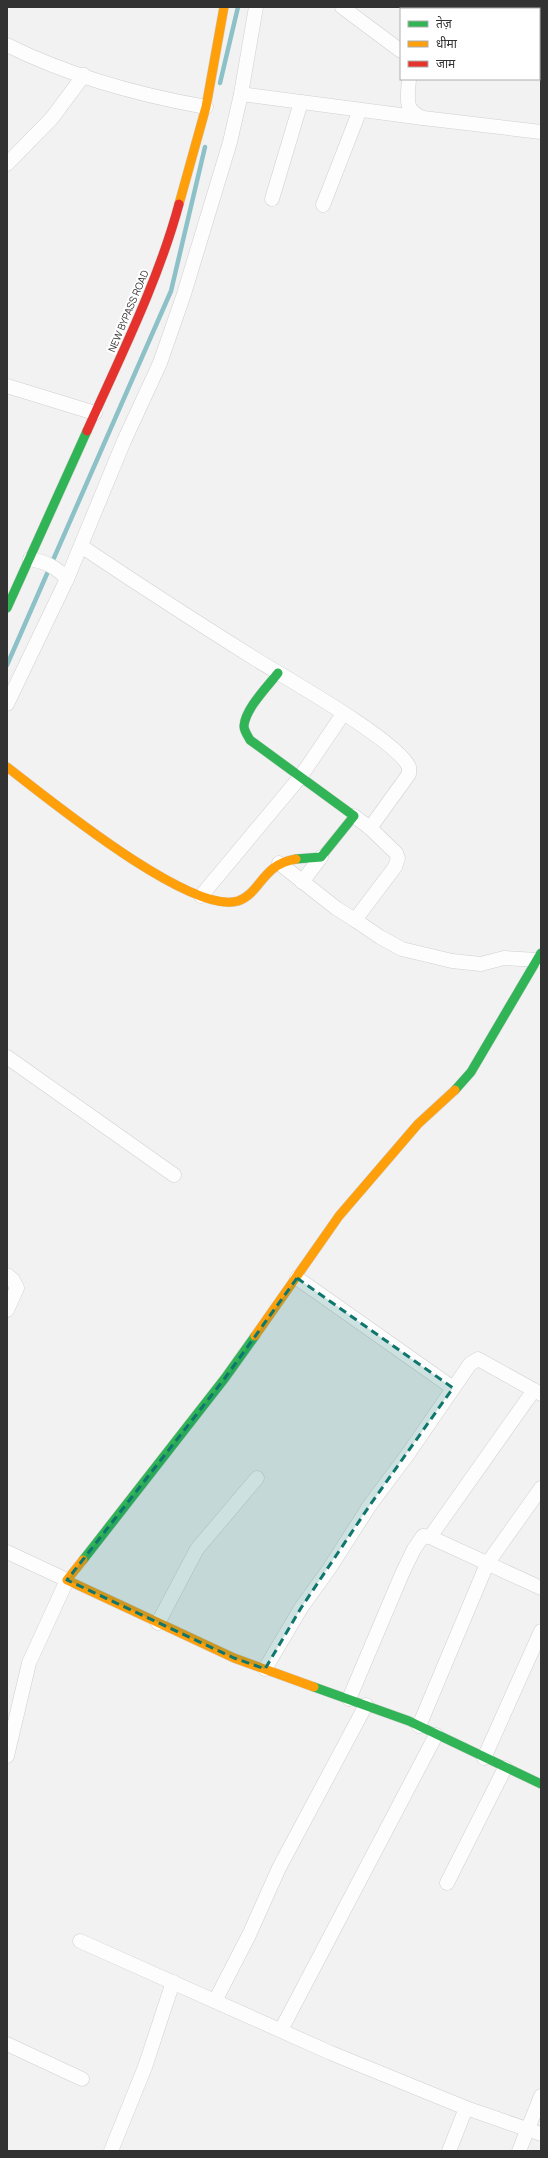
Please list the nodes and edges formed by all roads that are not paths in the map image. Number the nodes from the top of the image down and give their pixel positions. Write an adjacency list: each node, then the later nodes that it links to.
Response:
1 (224, 7): 10 (street, NEW BYPASS ROAD)
2 (256, 7): 8 (street)
3 (342, 7): 5 (street)
4 (7, 45): 6 (street)
5 (400, 50)
6 (84, 75): 10 (street); 14 (street)
7 (409, 80): 12 (street)
8 (241, 94): 9 (street); 19 (street)
9 (301, 102): 11 (street); 15 (street)
10 (206, 107): 18 (street, NEW BYPASS ROAD)
11 (360, 110): 12 (street); 16 (street)
12 (423, 118): 13 (street)
13 (541, 132)
14 (7, 164)
15 (272, 199)
16 (323, 205)
17 (7, 386): 18 (street)
18 (95, 413): 20 (street, NEW BYPASS ROAD)
19 (81, 546): 21 (street); 23 (street)
20 (30, 559): 21 (street); 22 (street, NEW BYPASS ROAD)
21 (62, 574): 24 (street)
22 (7, 608)
23 (278, 673): 25 (street); 27 (street)
24 (7, 704)
25 (343, 714): 27 (street); 29 (street)
26 (7, 767): 33 (street)
27 (302, 776): 28 (street); 33 (street)
28 (354, 816): 29 (street); 30 (street)
29 (370, 828): 34 (street)
30 (321, 857): 31 (street); 32 (street)
31 (279, 863): 32 (street); 33 (street)
32 (302, 882): 34 (street)
33 (201, 896)
34 (355, 920): 35 (street)
35 (539, 957): 39 (street)
36 (7, 1057): 37 (street)
37 (174, 1175)
38 (7, 1275): 40 (street)
39 (297, 1278): 41 (street); 48 (street)
40 (7, 1310)
41 (453, 1388): 42 (street); 52 (street)
42 (538, 1392): 45 (street)
43 (257, 1478): 50 (street)
44 (541, 1488): 47 (street)
45 (430, 1537): 47 (street); 53 (street)
46 (7, 1552): 48 (street)
47 (486, 1564): 49 (street); 55 (street)
48 (67, 1580): 50 (street); 57 (street)
49 (541, 1588)
50 (158, 1623): 52 (street)
51 (541, 1631): 58 (street)
52 (265, 1669): 53 (street)
53 (349, 1699): 54 (street)
54 (366, 1705): 55 (street); 64 (street)
55 (419, 1726): 56 (street)
56 (436, 1735): 58 (street); 65 (street)
57 (7, 1756)
58 (484, 1758): 59 (street)
59 (505, 1768): 60 (street); 61 (street)
60 (541, 1784)
61 (447, 1883)
62 (80, 1941): 63 (street)
63 (173, 1982): 64 (street); 72 (street)
64 (215, 2001): 65 (street)
65 (281, 2030): 69 (street)
66 (7, 2044): 67 (street)
67 (82, 2079)
68 (541, 2096): 70 (street)
69 (466, 2108): 70 (street); 73 (street)
70 (527, 2129): 71 (street); 74 (street)
71 (541, 2134)
72 (111, 2151)
73 (449, 2151)
74 (518, 2151)

